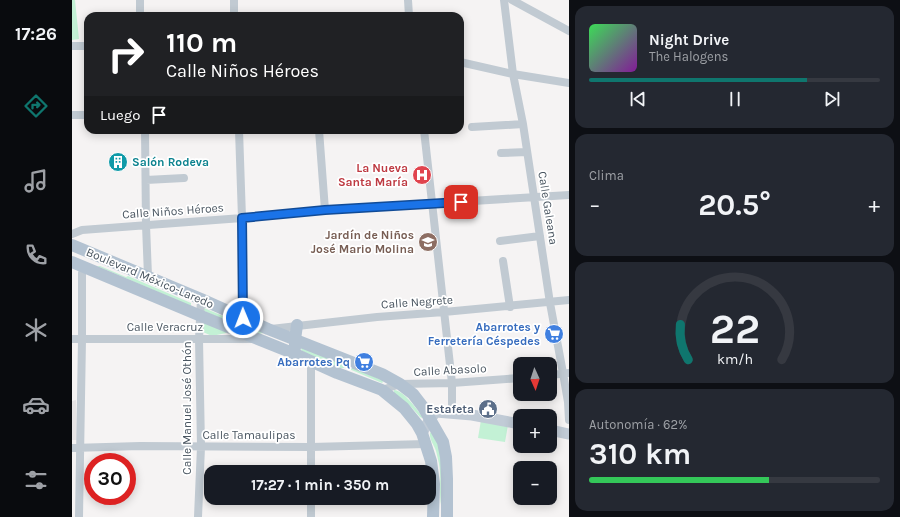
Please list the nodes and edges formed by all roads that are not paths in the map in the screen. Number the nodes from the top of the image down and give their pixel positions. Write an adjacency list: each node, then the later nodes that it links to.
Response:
1 (140, 0): 6 (street)
2 (234, 0): 7 (street)
3 (408, 0): 8 (street)
4 (504, 0): 13 (street, Calle Galeana)
5 (512, 0): 9 (street)
6 (140, 12)
7 (234, 12)
8 (410, 12)
9 (569, 31)
10 (72, 46): 11 (street)
11 (84, 46)
12 (464, 63): 13 (street)
13 (512, 74): 14 (street); 17 (street, Calle Galeana)
14 (569, 83)
15 (72, 115): 16 (street)
16 (84, 115)
17 (523, 124): 18 (street); 23 (street, Calle Galeana)
18 (472, 127)
19 (145, 134): 26 (street)
20 (239, 134): 31 (street)
21 (319, 134): 30 (street)
22 (424, 134): 29 (street)
23 (527, 152): 24 (street); 28 (street, Calle Galeana)
24 (501, 153)
25 (184, 178): 26 (street)
26 (146, 180): 32 (street)
27 (569, 195): 28 (street, Calle Niños Héroes)
28 (534, 197): 29 (street, Calle Niños Héroes); 34 (street, Calle Galeana)
29 (431, 203): 30 (street, Calle Niños Héroes); 46 (street)
30 (325, 210): 31 (street, Calle Niños Héroes)
31 (242, 218): 32 (street, Calle Niños Héroes); 48 (street)
32 (146, 225): 33 (street, Calle Niños Héroes); 41 (street)
33 (72, 234)
34 (540, 236): 35 (street); 44 (street, Calle Galeana)
35 (500, 241)
36 (72, 245): 37 (main road, Boulevard México-Laredo)
37 (103, 258): 40 (main road); 41 (main road, Boulevard México-Laredo)
38 (503, 261): 45 (street)
39 (72, 262): 40 (main road, Boulevard México-Laredo)
40 (85, 268): 47 (main road, Boulevard México-Laredo); 52 (street)
41 (148, 276): 42 (main road, Boulevard México-Laredo)
42 (201, 299): 47 (street, Calle Manuel José Othón); 48 (main road, Boulevard México-Laredo)
43 (569, 300): 44 (street, Calle Negrete)
44 (550, 303): 45 (street, Calle Negrete); 58 (street, Calle Galeana)
45 (510, 307): 46 (street, Calle Negrete)
46 (444, 312): 49 (street, Calle Negrete); 60 (street)
47 (200, 316): 53 (street, Calle Manuel José Othón); 54 (main road, Boulevard México-Laredo)
48 (243, 318): 50 (main road, Boulevard México-Laredo)
49 (297, 325): 50 (street, Calle Negrete); 55 (main road)
50 (268, 329): 55 (main road, Boulevard México-Laredo)
51 (72, 339): 52 (street, Calle Veracruz)
52 (82, 339): 53 (street, Calle Veracruz); 73 (street)
53 (199, 339): 54 (street, Calle Veracruz); 71 (street, Calle Manuel José Othón)
54 (259, 339): 56 (main road, Boulevard México-Laredo)
55 (295, 340): 56 (main road); 61 (main road, Boulevard México-Laredo)
56 (295, 354): 57 (main road, Boulevard México-Laredo)
57 (311, 361): 62 (main road, Boulevard México-Laredo); 72 (street)
58 (566, 373): 65 (street, Calle Galeana)
59 (513, 378): 60 (street, Calle Abasolo)
60 (452, 382): 61 (street, Calle Abasolo); 63 (street)
61 (400, 384): 62 (street, Calle Abasolo); 64 (main road, Boulevard México-Laredo)
62 (382, 390): 68 (main road, Boulevard México-Laredo)
63 (452, 413): 64 (street); 66 (street)
64 (430, 419): 68 (street); 80 (main road, Boulevard México-Laredo)
65 (569, 420)
66 (513, 423)
67 (557, 431): 69 (street)
68 (422, 433): 70 (main road, Boulevard México-Laredo)
69 (569, 434)
70 (426, 444): 72 (street, Calle Tamaulipas); 79 (main road, Boulevard México-Laredo)
71 (201, 447): 72 (street, Calle Tamaulipas); 73 (street, Calle Tamaulipas); 77 (street, Calle Manuel José Othón)
72 (311, 447): 74 (street)
73 (76, 448): 76 (street)
74 (311, 465)
75 (311, 505): 78 (street)
76 (79, 517)
77 (198, 517)
78 (311, 517)
79 (433, 517)
80 (447, 517)

